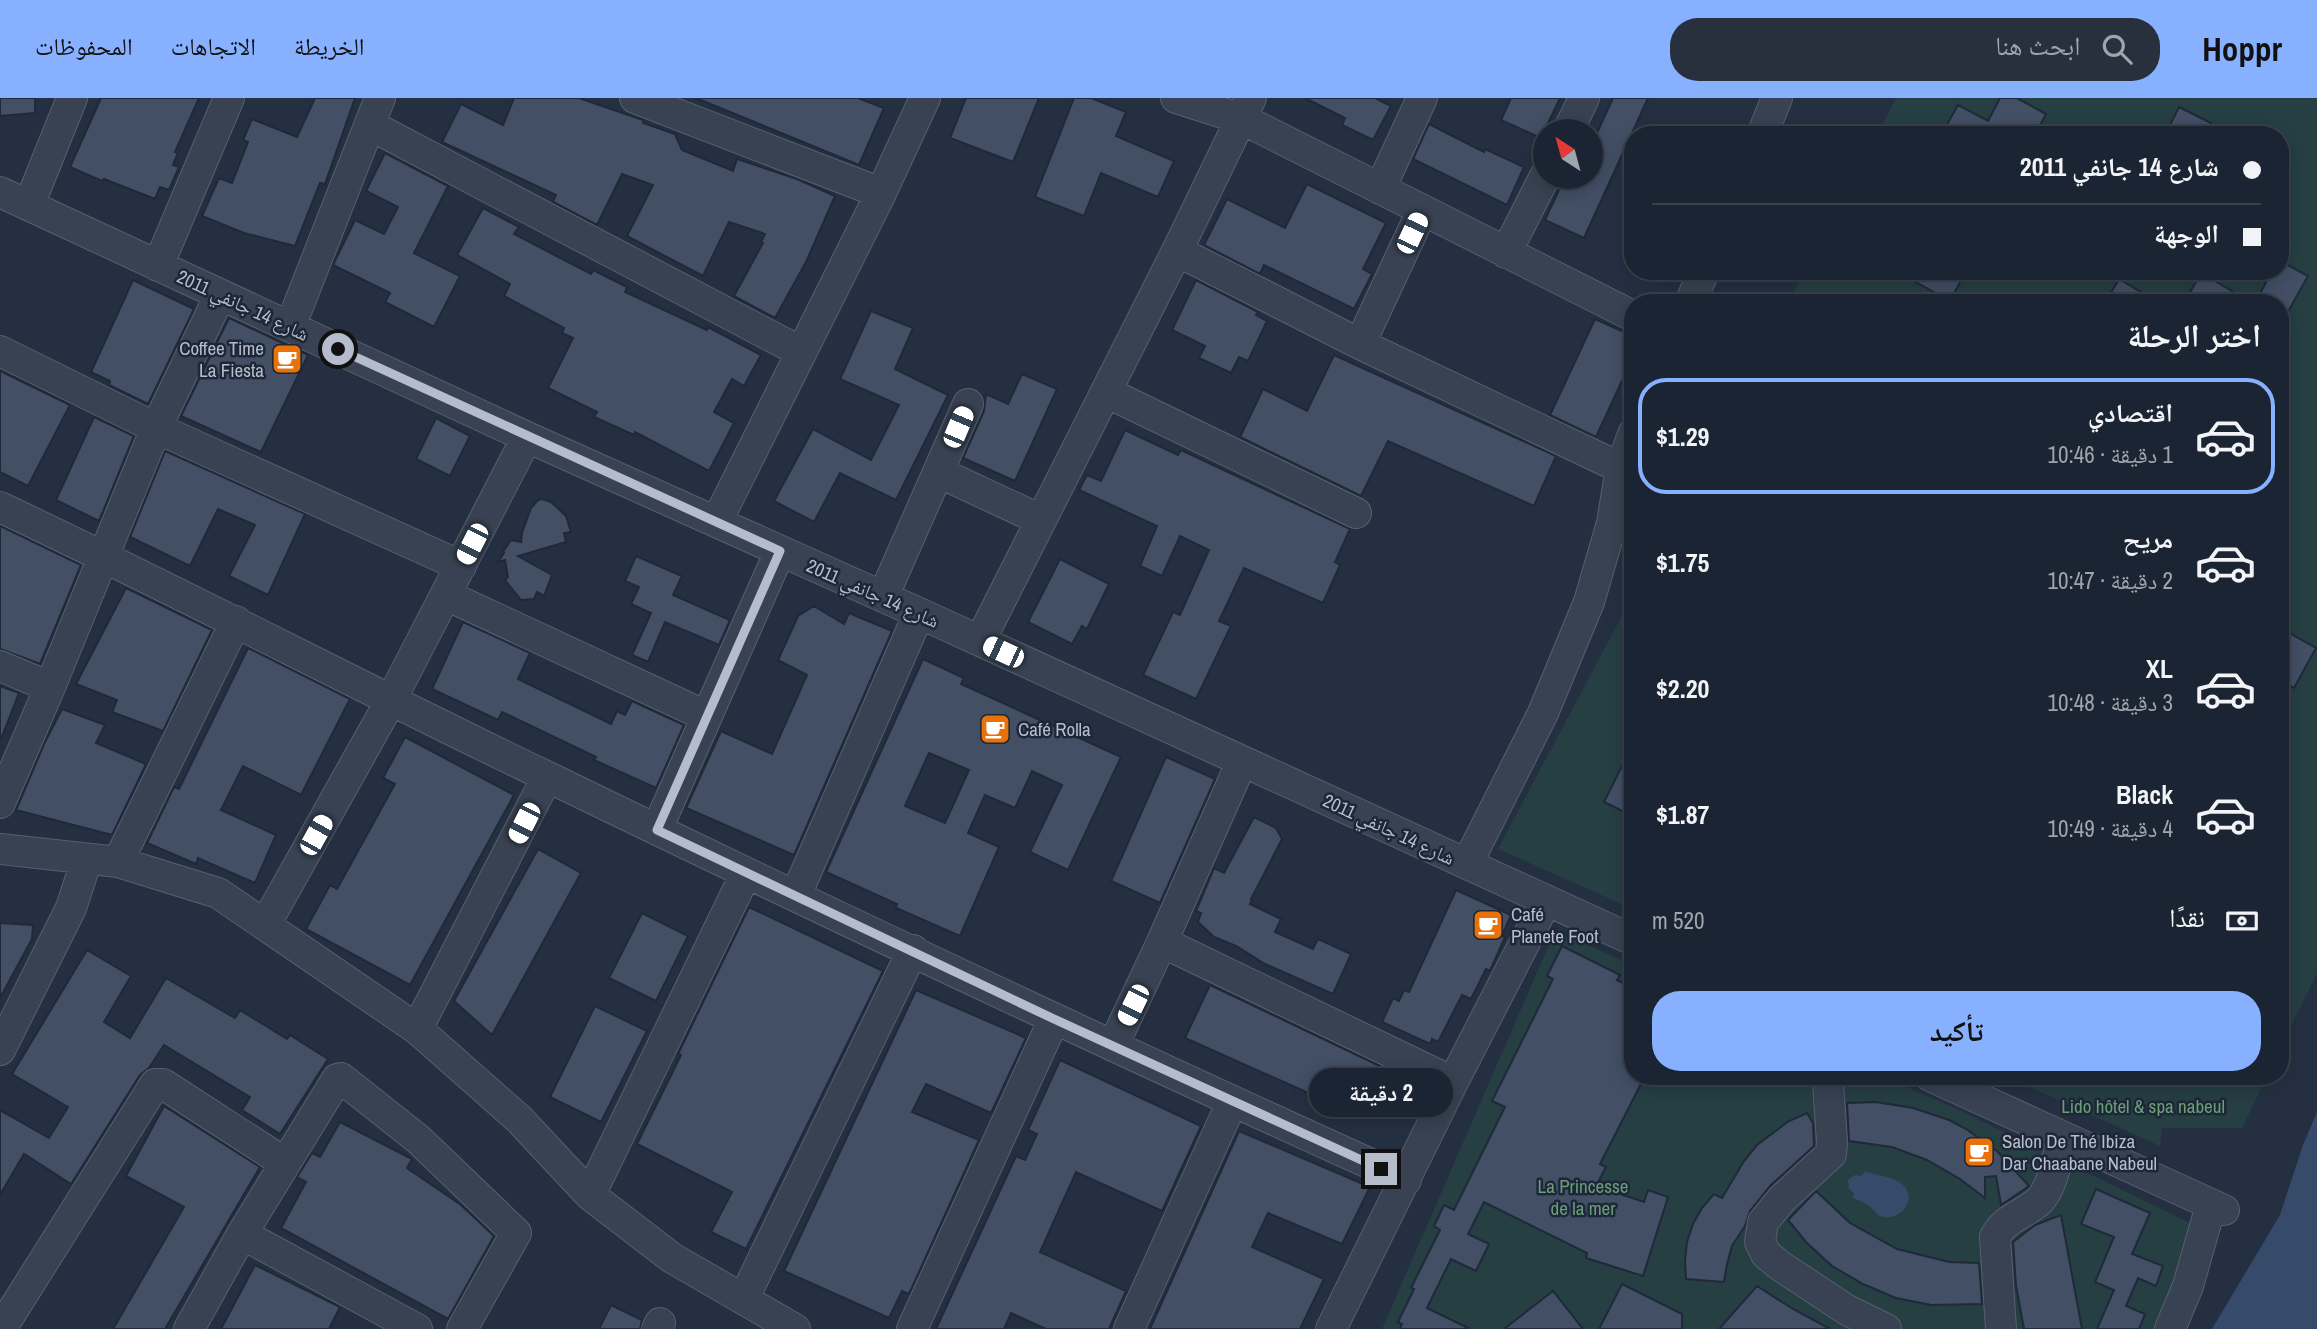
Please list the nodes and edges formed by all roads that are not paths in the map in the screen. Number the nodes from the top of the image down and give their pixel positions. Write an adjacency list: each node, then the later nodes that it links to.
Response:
1 (72, 98): 17 (street)
2 (229, 98): 21 (street)
3 (635, 98): 16 (street)
4 (925, 98): 16 (street)
5 (1176, 98): 9 (street)
6 (1422, 98): 13 (street)
7 (1584, 98): 11 (street)
8 (1777, 98): 12 (street)
9 (1247, 108): 13 (street); 19 (street)
10 (375, 111): 24 (street); 27 (street)
11 (1574, 119)
12 (1766, 126)
13 (1380, 189): 18 (street)
14 (1538, 189): 20 (street)
15 (0, 192): 17 (street, شارع 14 جانفي 2011)
16 (881, 193): 27 (street)
17 (29, 205): 21 (street, شارع 14 جانفي 2011)
18 (1422, 211): 20 (street); 25 (street)
19 (1177, 251): 25 (street); 28 (street)
20 (1506, 253): 23 (street)
21 (158, 266): 22 (street, شارع 14 جانفي 2011)
22 (220, 295): 24 (street, شارع 14 جانفي 2011); 30 (street)
23 (1624, 312)
24 (290, 327): 31 (street, شارع 14 جانفي 2011)
25 (1360, 344): 33 (street)
26 (0, 351): 30 (street)
27 (801, 352): 38 (street)
28 (1106, 392): 36 (street); 37 (street)
29 (968, 404): 34 (street)
30 (156, 428): 40 (street); 41 (street)
31 (527, 436): 38 (street, شارع 14 جانفي 2011); 41 (street)
32 (1624, 459): 33 (street)
33 (1621, 467): 57 (street)
34 (938, 472): 37 (street); 43 (street)
35 (0, 507): 40 (street)
36 (1356, 513)
37 (1041, 520): 46 (street)
38 (717, 521): 39 (street, شارع 14 جانفي 2011)
39 (780, 551): 43 (street, شارع 14 جانفي 2011); 50 (street)
40 (104, 556): 45 (street); 48 (street)
41 (461, 566): 42 (street)
42 (446, 595): 49 (street); 50 (street)
43 (883, 597): 44 (street, شارع 14 جانفي 2011)
44 (919, 613): 46 (street, شارع 14 جانفي 2011); 60 (street)
45 (236, 621): 49 (street); 56 (street)
46 (980, 641): 51 (street, شارع 14 جانفي 2011)
47 (0, 666): 48 (street)
48 (50, 687): 53 (street)
49 (391, 700): 52 (street); 62 (street)
50 (706, 716): 54 (street)
51 (1242, 761): 57 (street, شارع 14 جانفي 2011); 64 (street)
52 (547, 777): 54 (street); 67 (street)
53 (0, 803)
54 (657, 830): 58 (street)
55 (0, 849): 59 (street)
56 (118, 862): 59 (street); 62 (street)
57 (1467, 864): 61 (street, شارع 14 جانفي 2011)
58 (746, 873): 60 (street); 77 (street)
59 (79, 883): 69 (street)
60 (796, 895): 65 (street)
61 (1546, 901): 63 (street, شارع 14 جانفي 2011); 70 (street)
62 (265, 925): 67 (street)
63 (1624, 936)
64 (1162, 942): 68 (street); 70 (street)
65 (913, 950): 66 (street); 79 (street)
66 (1054, 1019): 68 (street); 85 (street)
67 (417, 1029): 77 (street)
68 (1113, 1046): 73 (street)
69 (0, 1050)
70 (1453, 1082): 76 (street)
71 (1828, 1085): 88 (street)
72 (1950, 1085): 74 (street)
73 (1232, 1102): 76 (street); 86 (street)
74 (2063, 1137): 89 (street); 90 (street)
75 (285, 1163): 78 (street); 80 (street); 83 (street)
76 (1406, 1180): 87 (street)
77 (590, 1195): 79 (street)
78 (242, 1234): 81 (street); 82 (street)
79 (744, 1298): 84 (street)
80 (1, 1329)
81 (189, 1329)
82 (417, 1329)
83 (462, 1329)
84 (795, 1329)
85 (912, 1329)
86 (1129, 1329)
87 (1331, 1329)
88 (1886, 1329)
89 (2001, 1329)
90 (2170, 1329)

